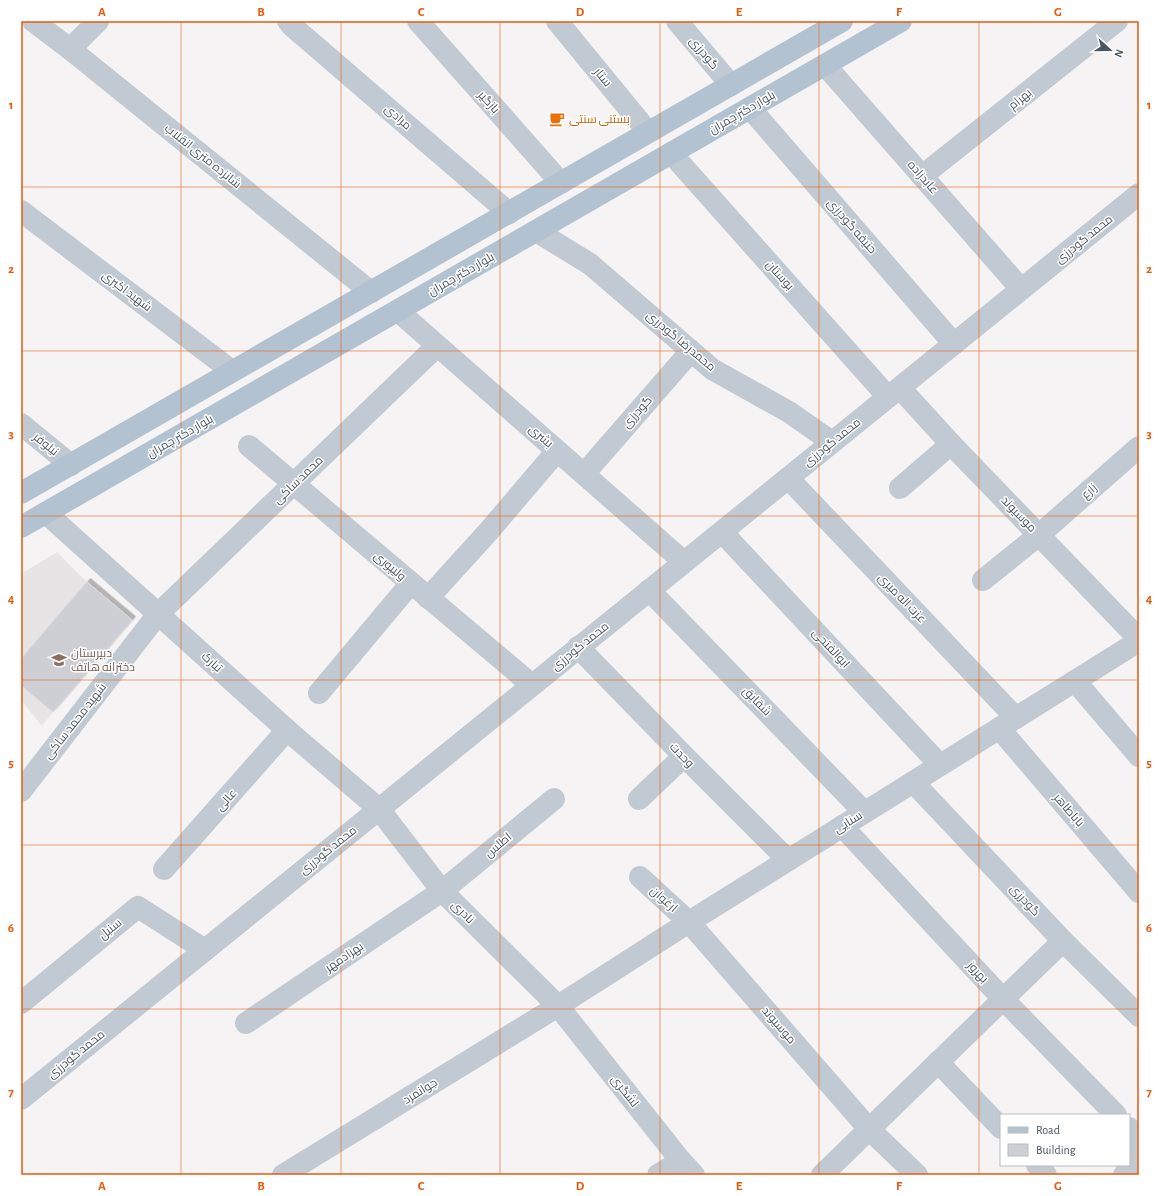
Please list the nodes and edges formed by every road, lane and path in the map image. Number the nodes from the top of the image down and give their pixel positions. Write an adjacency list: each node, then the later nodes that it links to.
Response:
1 (33, 21): 10 (street, شانزده متری انقلاب)
2 (98, 21): 10 (street)
3 (288, 21): 20 (street, مرادی)
4 (418, 21): 17 (street, بازگیر)
5 (557, 21): 14 (street, ستار)
6 (677, 21): 12 (street, گودرزی)
7 (842, 21): 12 (main road)
8 (901, 21): 11 (main road, بلوار دکتر چمران)
9 (1117, 21): 16 (street, بهرام)
10 (70, 49): 23 (street, شانزده متری انقلاب)
11 (825, 65): 13 (main road, بلوار دکتر چمران); 16 (street, عابدزاده)
12 (731, 85): 14 (main road)
13 (750, 108): 15 (main road, بلوار دکتر چمران); 25 (street, حنیفه گودرزی)
14 (648, 132): 17 (main road)
15 (671, 153): 21 (main road, بلوار دکتر چمران); 29 (street, بوستان)
16 (922, 176): 22 (street, عابدزاده)
17 (561, 183): 20 (main road)
18 (1139, 194): 22 (street, محمد گودرزی)
19 (21, 211): 28 (street, شهید اکبری)
20 (508, 213): 23 (main road)
21 (536, 231): 24 (main road, بلوار دکتر چمران); 27 (street, محمدرضا گودرزی)
22 (1021, 289): 25 (street, محمد گودرزی)
23 (372, 292): 28 (main road)
24 (398, 311): 26 (street, بشری); 42 (main road, بلوار دکتر چمران)
25 (954, 344): 29 (street, محمد گودرزی)
26 (437, 346): 35 (street, بشری); 39 (street, محمد ساکی)
27 (691, 351): 31 (street, محمدرضا گودرزی); 37 (street, گودرزی)
28 (232, 372): 36 (main road)
29 (894, 392): 31 (street, محمد گودرزی); 32 (street, موسیوند)
30 (21, 424): 36 (street, نیلوفر)
31 (832, 442): 38 (street, محمد گودرزی)
32 (951, 444): 40 (street); 45 (street, موسیوند)
33 (249, 446): 39 (street, ولیپوری)
34 (1139, 447): 45 (street, زارع)
35 (557, 451): 37 (street, بشری); 50 (street)
36 (71, 465): 41 (main road)
37 (584, 474): 46 (street, بشری)
38 (788, 478): 44 (street, محمد گودرزی); 57 (street, عزت اله میری)
39 (294, 484): 48 (street, ولیپوری); 51 (street, محمد ساکی)
40 (900, 488)
41 (21, 493)
42 (46, 513): 43 (main road, بلوار دکتر چمران); 51 (street, تبارک)
43 (21, 527)
44 (722, 532): 46 (street, محمد گودرزی); 61 (street, ابوالفتحی)
45 (1039, 535): 47 (street, زارع); 52 (street, موسیوند)
46 (684, 562): 49 (street, محمد گودرزی)
47 (983, 580)
48 (411, 583): 50 (street, ولیپوری); 56 (street)
49 (649, 590): 53 (street, محمد گودرزی); 67 (street, شقایق)
50 (428, 598): 55 (street, ولیپوری)
51 (158, 614): 58 (street, تبارک); 63 (street, شهید محمد ساکی)
52 (1139, 640): 54 (street, سنایی)
53 (578, 647): 55 (street, محمد گودرزی); 59 (street, وحدت)
54 (1075, 681): 57 (street, سنایی); 60 (street)
55 (532, 685): 66 (street, محمد گودرزی)
56 (319, 693)
57 (1008, 723): 61 (street, سنایی); 73 (street, باباطاهر)
58 (287, 730): 66 (street, تبارک); 70 (street, عالی)
59 (684, 756): 65 (street); 69 (street, وحدت)
60 (1139, 756)
61 (940, 765): 62 (street, سنایی)
62 (913, 782): 67 (street, سنایی); 75 (street, گودرزی)
63 (21, 791)
64 (554, 799): 72 (street, اطلس)
65 (639, 799)
66 (379, 809): 72 (street, نادری); 76 (street, محمد گودرزی)
67 (864, 812): 68 (street, سنایی)
68 (842, 826): 69 (street, سنایی); 77 (street, بهروز)
69 (788, 860): 74 (street, سنایی)
70 (164, 869)
71 (640, 877): 74 (street, ارغوان)
72 (442, 891): 79 (street, نادری); 81 (street, بهزادمهر)
73 (1139, 892)
74 (689, 922): 79 (street, سنایی); 86 (street, موسیوند)
75 (1063, 941): 77 (street); 80 (street, گودرزی)
76 (205, 950): 78 (street, سنبل); 83 (street, محمد گودرزی)
77 (1003, 998): 82 (street); 84 (street, بهروز)
78 (21, 1003)
79 (558, 1006): 93 (street, لشگری); 94 (street, جوانمرد)
80 (1139, 1016)
81 (246, 1023)
82 (938, 1062): 85 (street); 86 (street)
83 (21, 1099)
84 (1115, 1114)
85 (1000, 1127)
86 (869, 1129): 96 (street); 97 (street, موسیوند)
87 (1130, 1129): 88 (street)
88 (1139, 1138)
89 (1139, 1151): 90 (street)
90 (1130, 1165)
91 (1038, 1166): 98 (street)
92 (1130, 1166): 99 (street)
93 (687, 1168): 95 (street)
94 (283, 1175)
95 (658, 1175)
96 (822, 1175)
97 (917, 1175)
98 (1046, 1175)
99 (1124, 1175)

